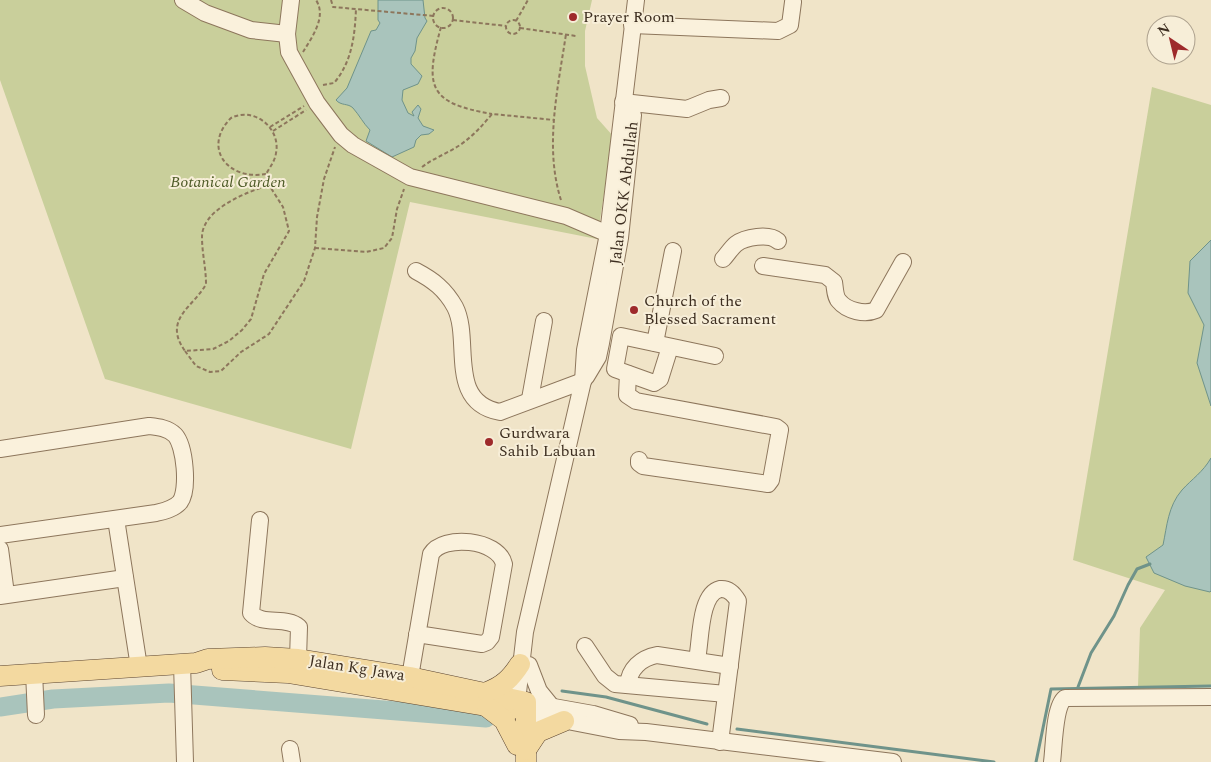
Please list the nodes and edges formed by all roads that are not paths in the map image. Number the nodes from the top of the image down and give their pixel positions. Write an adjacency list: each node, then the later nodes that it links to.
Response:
1 (183, 0): 7 (street)
2 (291, 0): 7 (street)
3 (636, 0): 6 (street, Jalan OKK Abdullah)
4 (646, 0): 6 (street, Jalan OKK Abdullah)
5 (793, 2): 6 (street)
6 (638, 25): 9 (street, Jalan OKK Abdullah)
7 (287, 34): 10 (street)
8 (721, 98): 9 (street)
9 (629, 103): 10 (street, Jalan OKK Abdullah); 19 (street, Jalan OKK Abdullah)
10 (608, 234): 19 (street, Jalan OKK Abdullah)
11 (778, 241): 13 (street)
12 (673, 251): 18 (street)
13 (723, 259)
14 (903, 262): 15 (street)
15 (763, 266)
16 (416, 271): 24 (street)
17 (544, 321): 24 (street)
18 (663, 345): 20 (street); 21 (street); 22 (street)
19 (596, 346): 20 (street); 23 (street, Jalan OKK Abdullah)
20 (616, 355): 22 (street)
21 (715, 356)
22 (628, 374): 26 (street)
23 (583, 381): 24 (street); 38 (street, Jalan OKK Abdullah)
24 (530, 399)
25 (0, 449): 27 (street)
26 (639, 460)
27 (116, 519): 29 (street); 31 (street)
28 (260, 520): 35 (street)
29 (0, 535)
30 (0, 549): 32 (street)
31 (125, 578): 32 (street); 40 (street)
32 (3, 595)
33 (417, 634): 33 (street); 42 (street)
34 (585, 646): 44 (street)
35 (298, 659): 37 (main road, Jalan Kg Jawa); 42 (main road, Jalan Kg Jawa)
36 (697, 659): 39 (street); 39 (street); 44 (street)
37 (189, 664): 40 (main road, Jalan Kg Jawa); 47 (main road, Jalan Kg Jawa); 54 (street)
38 (525, 664): 47 (main road); 48 (street, Jalan OKK Abdullah); 49 (street)
39 (730, 666): 45 (street)
40 (139, 667): 43 (main road, Jalan Kg Jawa)
41 (0, 676): 43 (main road, Jalan Kg Jawa)
42 (410, 677): 47 (main road, Jalan Kg Jawa)
43 (35, 681): 50 (street)
44 (628, 685): 45 (street)
45 (726, 694): 51 (street)
46 (1211, 697): 56 (street)
47 (487, 700): 48 (main road, Jalan Kg Jawa); 52 (main road)
48 (521, 707): 49 (street); 52 (main road, Jalan OKK Abdullah)
49 (558, 714): 51 (street); 52 (main road)
50 (36, 715)
51 (720, 742): 53 (street)
52 (522, 755)
53 (826, 758): 55 (street)
54 (185, 762)
55 (893, 762)
56 (1052, 762)

